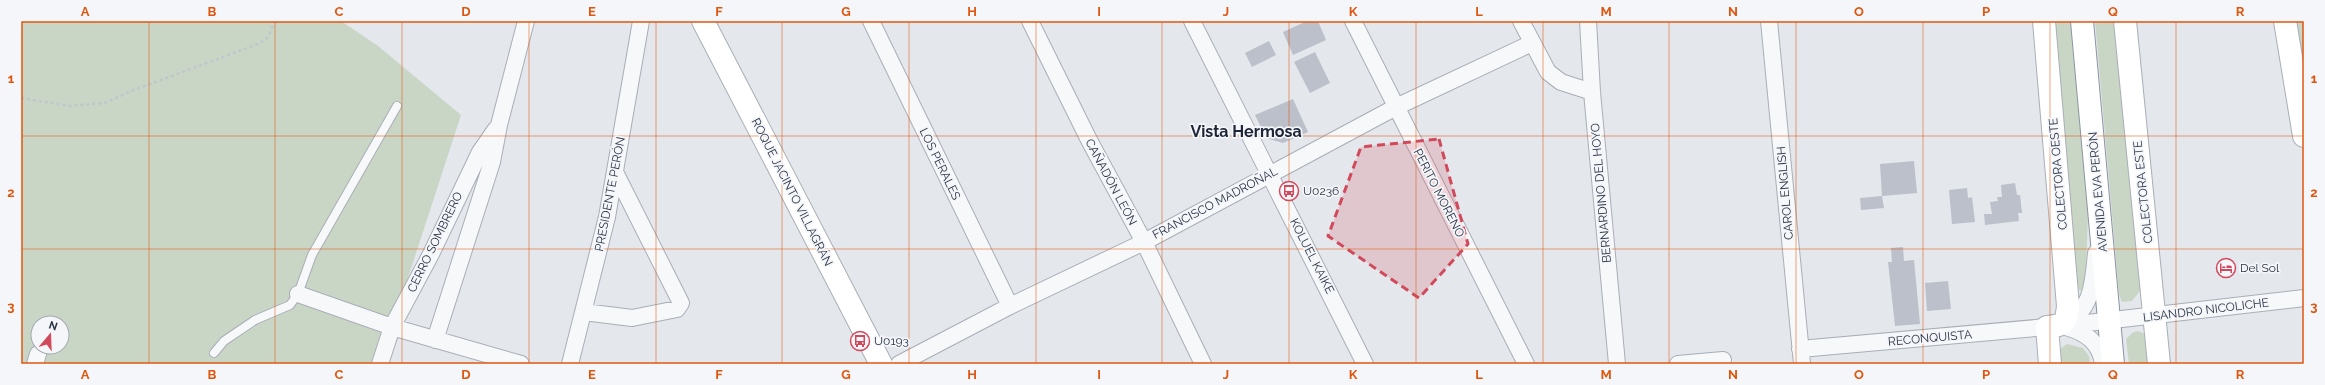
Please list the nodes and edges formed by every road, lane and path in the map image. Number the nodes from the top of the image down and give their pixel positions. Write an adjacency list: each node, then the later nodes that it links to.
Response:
1 (275, 21): 18 (path)
2 (526, 21): 21 (street, CERRO SOMBRERO)
3 (641, 21): 23 (street, PRESIDENTE PERÓN)
4 (703, 21): 42 (main road, ROQUE JACINTO VILLAGRÁN)
5 (871, 21): 29 (street, LOS PERALES)
6 (1030, 21): 26 (street, CAÑADÓN LEÓN)
7 (1192, 21): 24 (street, KOLUEL KAIKE)
8 (1353, 21): 20 (street, PERITO MORENO)
9 (1521, 21): 16 (street)
10 (1588, 21): 17 (street, BERNARDINO DEL HOYO)
11 (1769, 21): 37 (street, CAROL ENGLISH)
12 (2044, 21): 34 (main road, COLECTORA OESTE)
13 (2082, 21): 25 (main road, AVENIDA EVA PERÓN)
14 (2125, 21): 31 (main road, COLECTORA ESTE)
15 (2285, 21): 22 (main road)
16 (1532, 43): 17 (street); 20 (street, FRANCISCO MADROÑAL)
17 (1592, 92): 47 (street, BERNARDINO DEL HOYO)
18 (21, 98)
19 (397, 106): 27 (lane)
20 (1396, 107): 24 (street, FRANCISCO MADROÑAL); 46 (street, PERITO MORENO)
21 (499, 125): 33 (street, CERRO SOMBRERO); 35 (street, CERRO SOMBRERO)
22 (2304, 136)
23 (615, 172): 30 (street, PRESIDENTE PERÓN); 30 (street)
24 (1270, 174): 26 (street, FRANCISCO MADROÑAL); 45 (street, KOLUEL KAIKE)
25 (2098, 192): 32 (main road, AVENIDA EVA PERÓN); 34 (street, RECONQUISTA)
26 (1144, 242): 29 (street, FRANCISCO MADROÑAL); 44 (street, CAÑADÓN LEÓN)
27 (298, 294): 33 (street); 36 (lane)
28 (2304, 298): 31 (street, LISANDRO NICOLICHE)
29 (1010, 306): 43 (street, FRANCISCO MADROÑAL)
30 (584, 312): 41 (street, PRESIDENTE PERÓN)
31 (2155, 316): 32 (street, LISANDRO NICOLICHE); 52 (main road, COLECTORA ESTE)
32 (2109, 321): 34 (street, RECONQUISTA); 51 (main road, AVENIDA EVA PERÓN)
33 (392, 327): 35 (street); 39 (street, CERRO SOMBRERO)
34 (2054, 327): 37 (street, RECONQUISTA); 49 (main road, COLECTORA OESTE); 50 (street, RECONQUISTA)
35 (435, 340): 40 (street)
36 (214, 353)
37 (1801, 356)
38 (1723, 360): 48 (street)
39 (380, 364)
40 (521, 364)
41 (570, 364)
42 (881, 364)
43 (899, 364)
44 (1203, 364)
45 (1366, 364)
46 (1526, 364)
47 (1617, 364)
48 (1678, 364)
49 (2050, 364)
50 (2103, 364)
51 (2113, 364)
52 (2159, 364)

